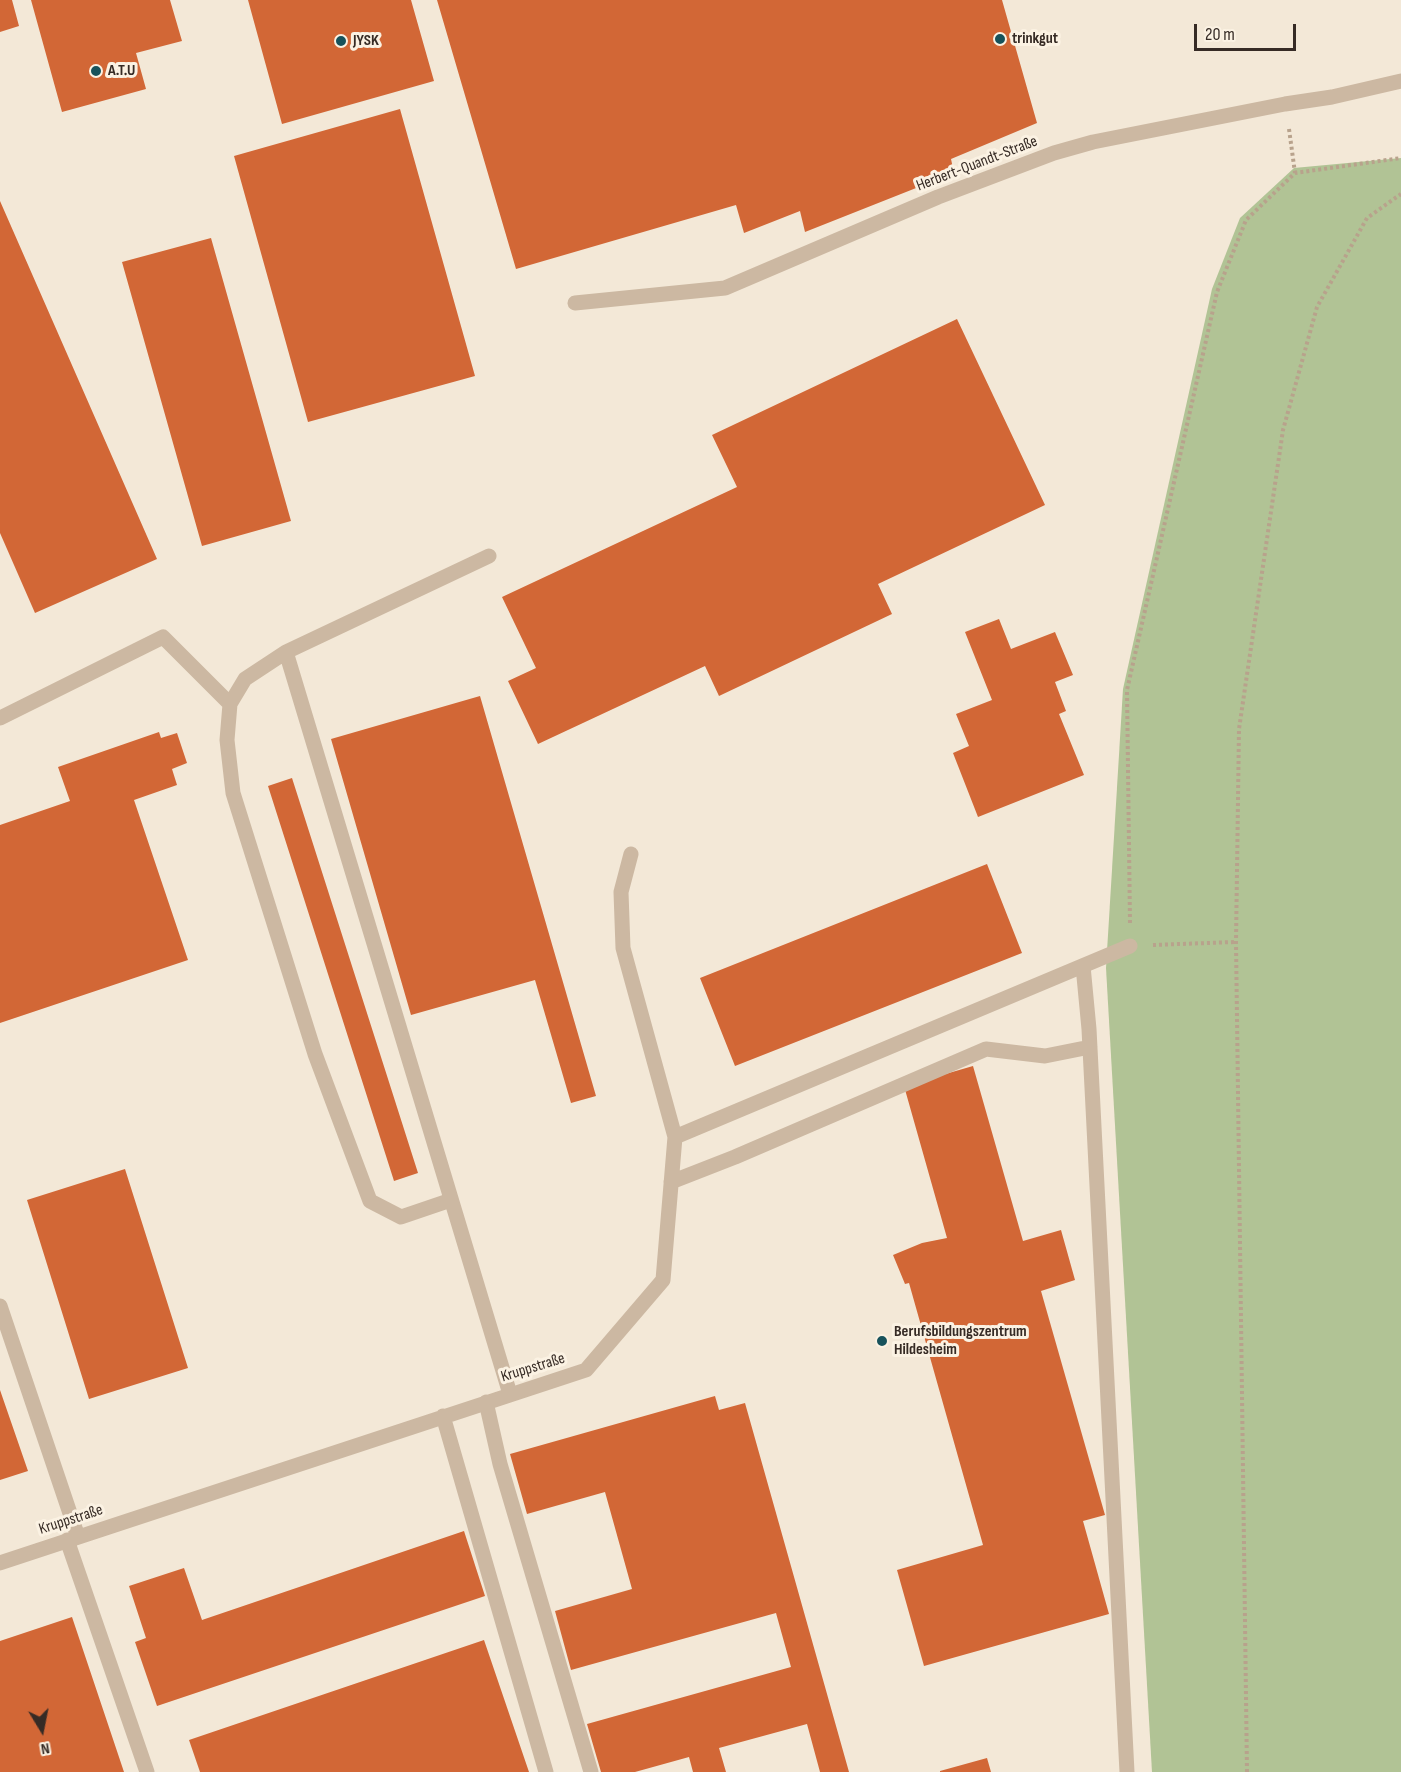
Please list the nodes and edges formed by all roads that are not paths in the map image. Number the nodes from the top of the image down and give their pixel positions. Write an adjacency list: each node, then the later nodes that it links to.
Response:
1 (1401, 81): 2 (street, Herbert-Quandt-Straße)
2 (575, 303)
3 (489, 556): 4 (street)
4 (286, 652): 5 (street); 13 (street)
5 (230, 704): 6 (street); 13 (street)
6 (0, 718)
7 (631, 854): 11 (street, Kruppstraße)
8 (1130, 946): 9 (street)
9 (1083, 966): 10 (street); 11 (street)
10 (1090, 1047): 12 (street); 23 (street)
11 (675, 1137): 12 (street, Kruppstraße)
12 (671, 1182): 15 (street, Kruppstraße)
13 (451, 1200): 15 (street)
14 (0, 1306): 18 (street)
15 (510, 1394): 16 (street, Kruppstraße)
16 (486, 1402): 17 (street, Kruppstraße); 22 (street)
17 (443, 1416): 18 (street, Kruppstraße); 21 (street)
18 (72, 1539): 19 (street, Kruppstraße); 20 (street)
19 (0, 1563)
20 (147, 1772)
21 (546, 1772)
22 (591, 1772)
23 (1127, 1772)

